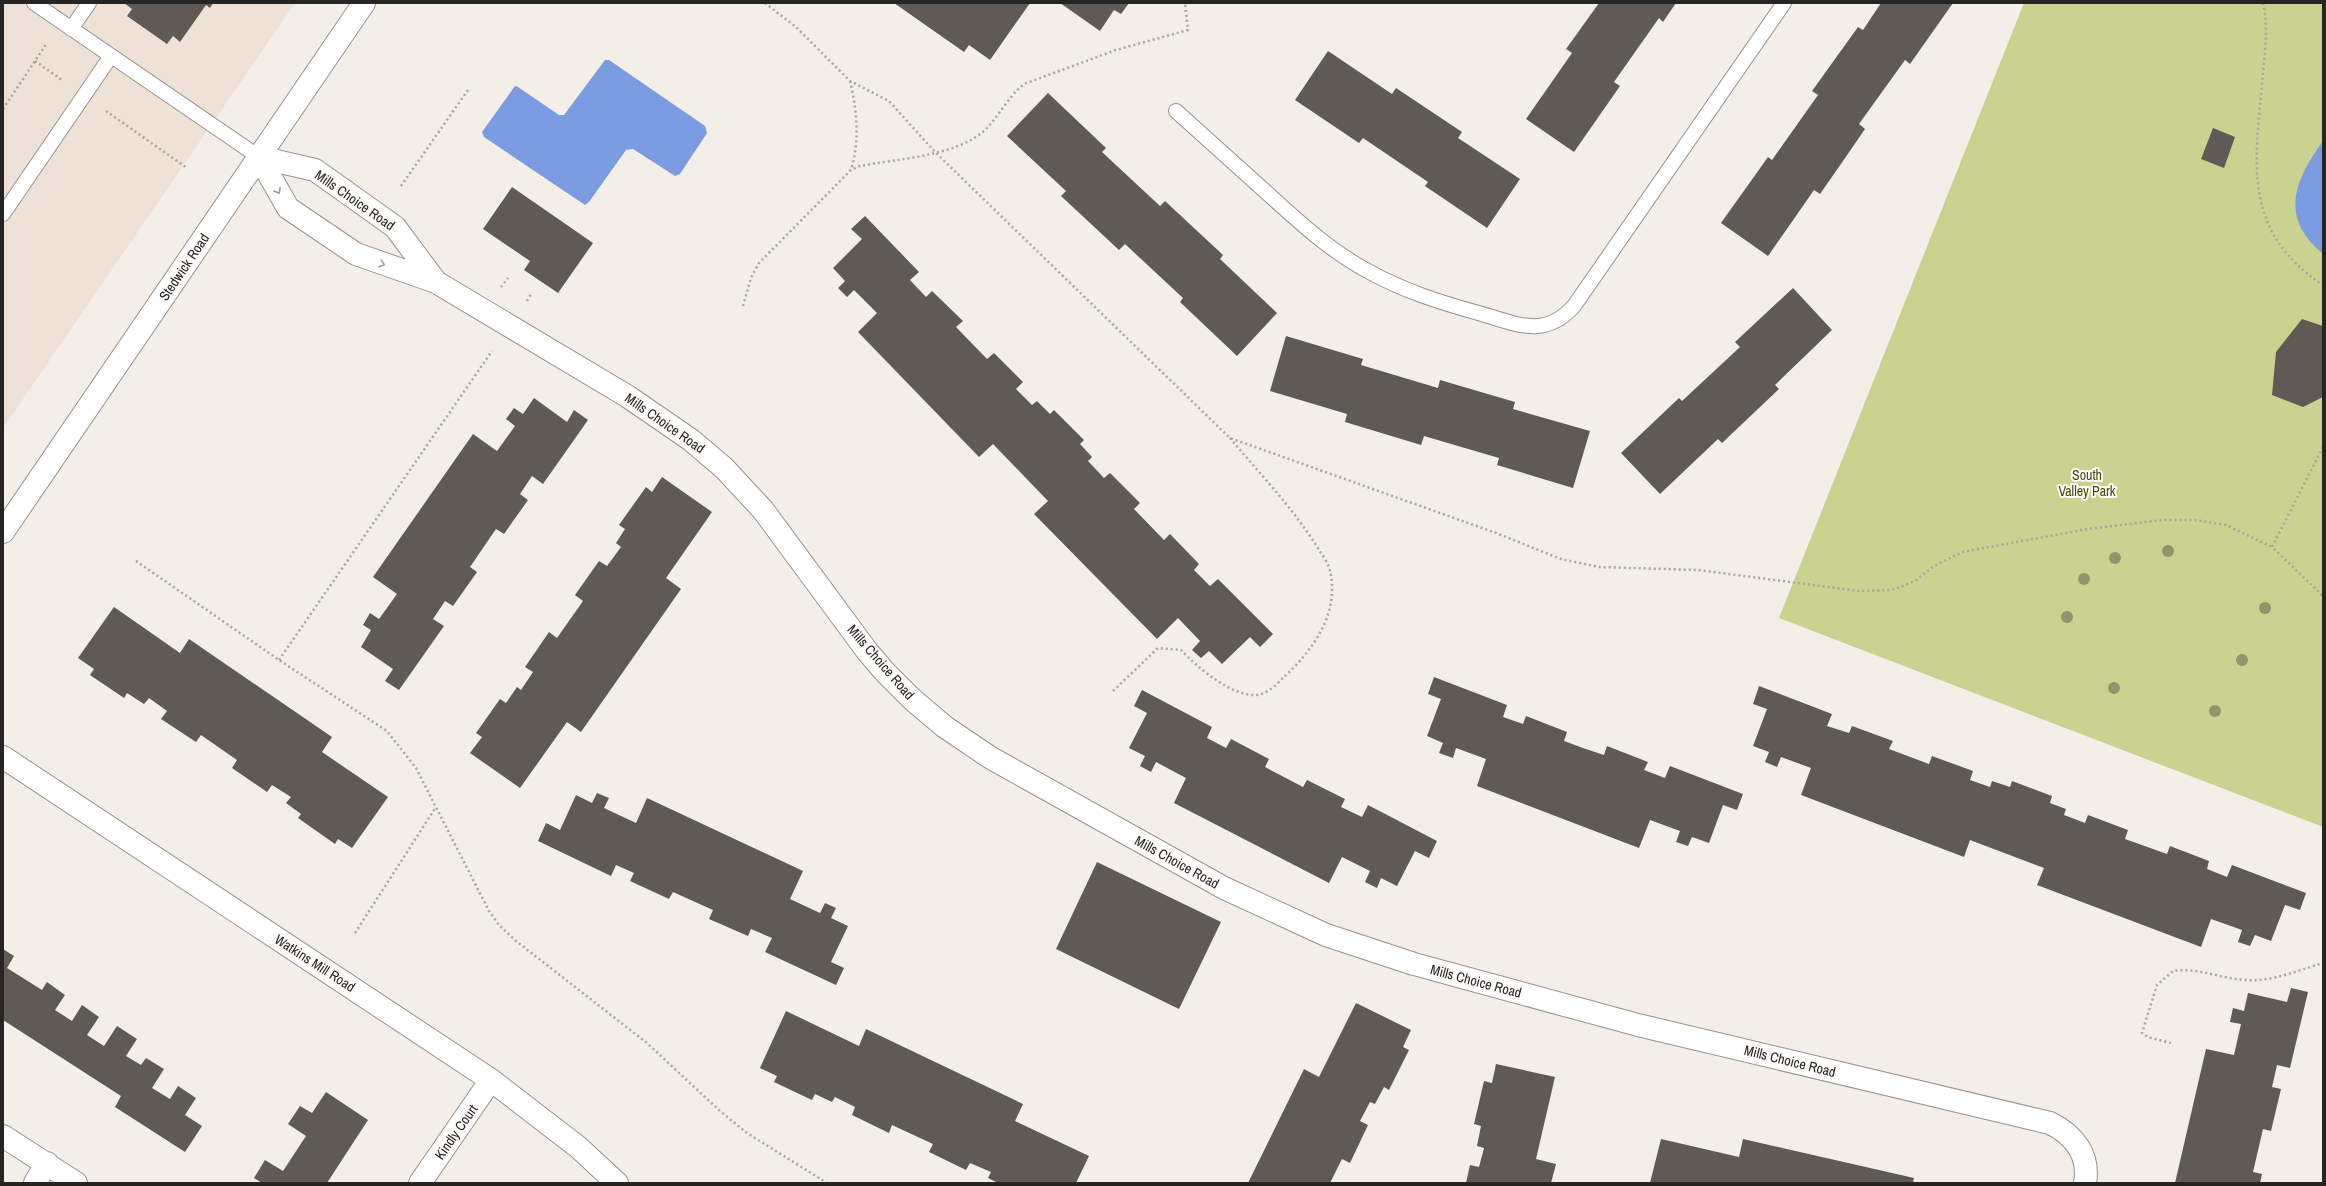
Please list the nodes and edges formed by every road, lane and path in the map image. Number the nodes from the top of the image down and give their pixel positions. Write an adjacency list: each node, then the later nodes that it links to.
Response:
1 (34, 3): 8 (lane)
2 (89, 3): 8 (lane)
3 (364, 3): 17 (street, Stedwick Road)
4 (765, 3): 11 (path)
5 (1185, 3): 16 (path)
6 (1784, 3): 15 (lane)
7 (2263, 3): 23 (path)
8 (66, 25): 9 (lane); 10 (path)
9 (111, 56): 13 (lane); 17 (lane)
10 (35, 61): 13 (path); 14 (path)
11 (850, 81): 16 (path); 19 (path)
12 (468, 90): 20 (path)
13 (84, 96): 18 (path); 21 (lane)
14 (3, 109)
15 (1176, 111)
16 (935, 152): 19 (path); 27 (path)
17 (259, 157): 22 (street, Mills Choice Road); 22 (street, Mills Choice Road, one-way to 22); 29 (street, Stedwick Road)
18 (187, 168)
19 (851, 170): 25 (path)
20 (401, 186)
21 (3, 214)
22 (436, 282): 26 (street, Mills Choice Road)
23 (2323, 285)
24 (531, 294): 26 (path)
25 (743, 306)
26 (510, 326): 33 (path); 48 (street, Mills Choice Road)
27 (1230, 438): 30 (path); 34 (path)
28 (2323, 447): 30 (path)
29 (3, 532)
30 (2272, 547): 32 (path)
31 (136, 561): 33 (path)
32 (2323, 596)
33 (279, 660): 36 (path)
34 (1113, 691)
35 (3, 756): 40 (street, Watkins Mill Road)
36 (436, 807): 37 (path); 47 (path)
37 (355, 933)
38 (2323, 962): 39 (path)
39 (2171, 1043)
40 (491, 1080): 45 (street, Kindly Court); 46 (street, Watkins Mill Road)
41 (3, 1136): 42 (street)
42 (47, 1164): 43 (street); 44 (street)
43 (34, 1183)
44 (76, 1183)
45 (420, 1183)
46 (617, 1183)
47 (826, 1183)
48 (2085, 1183)

